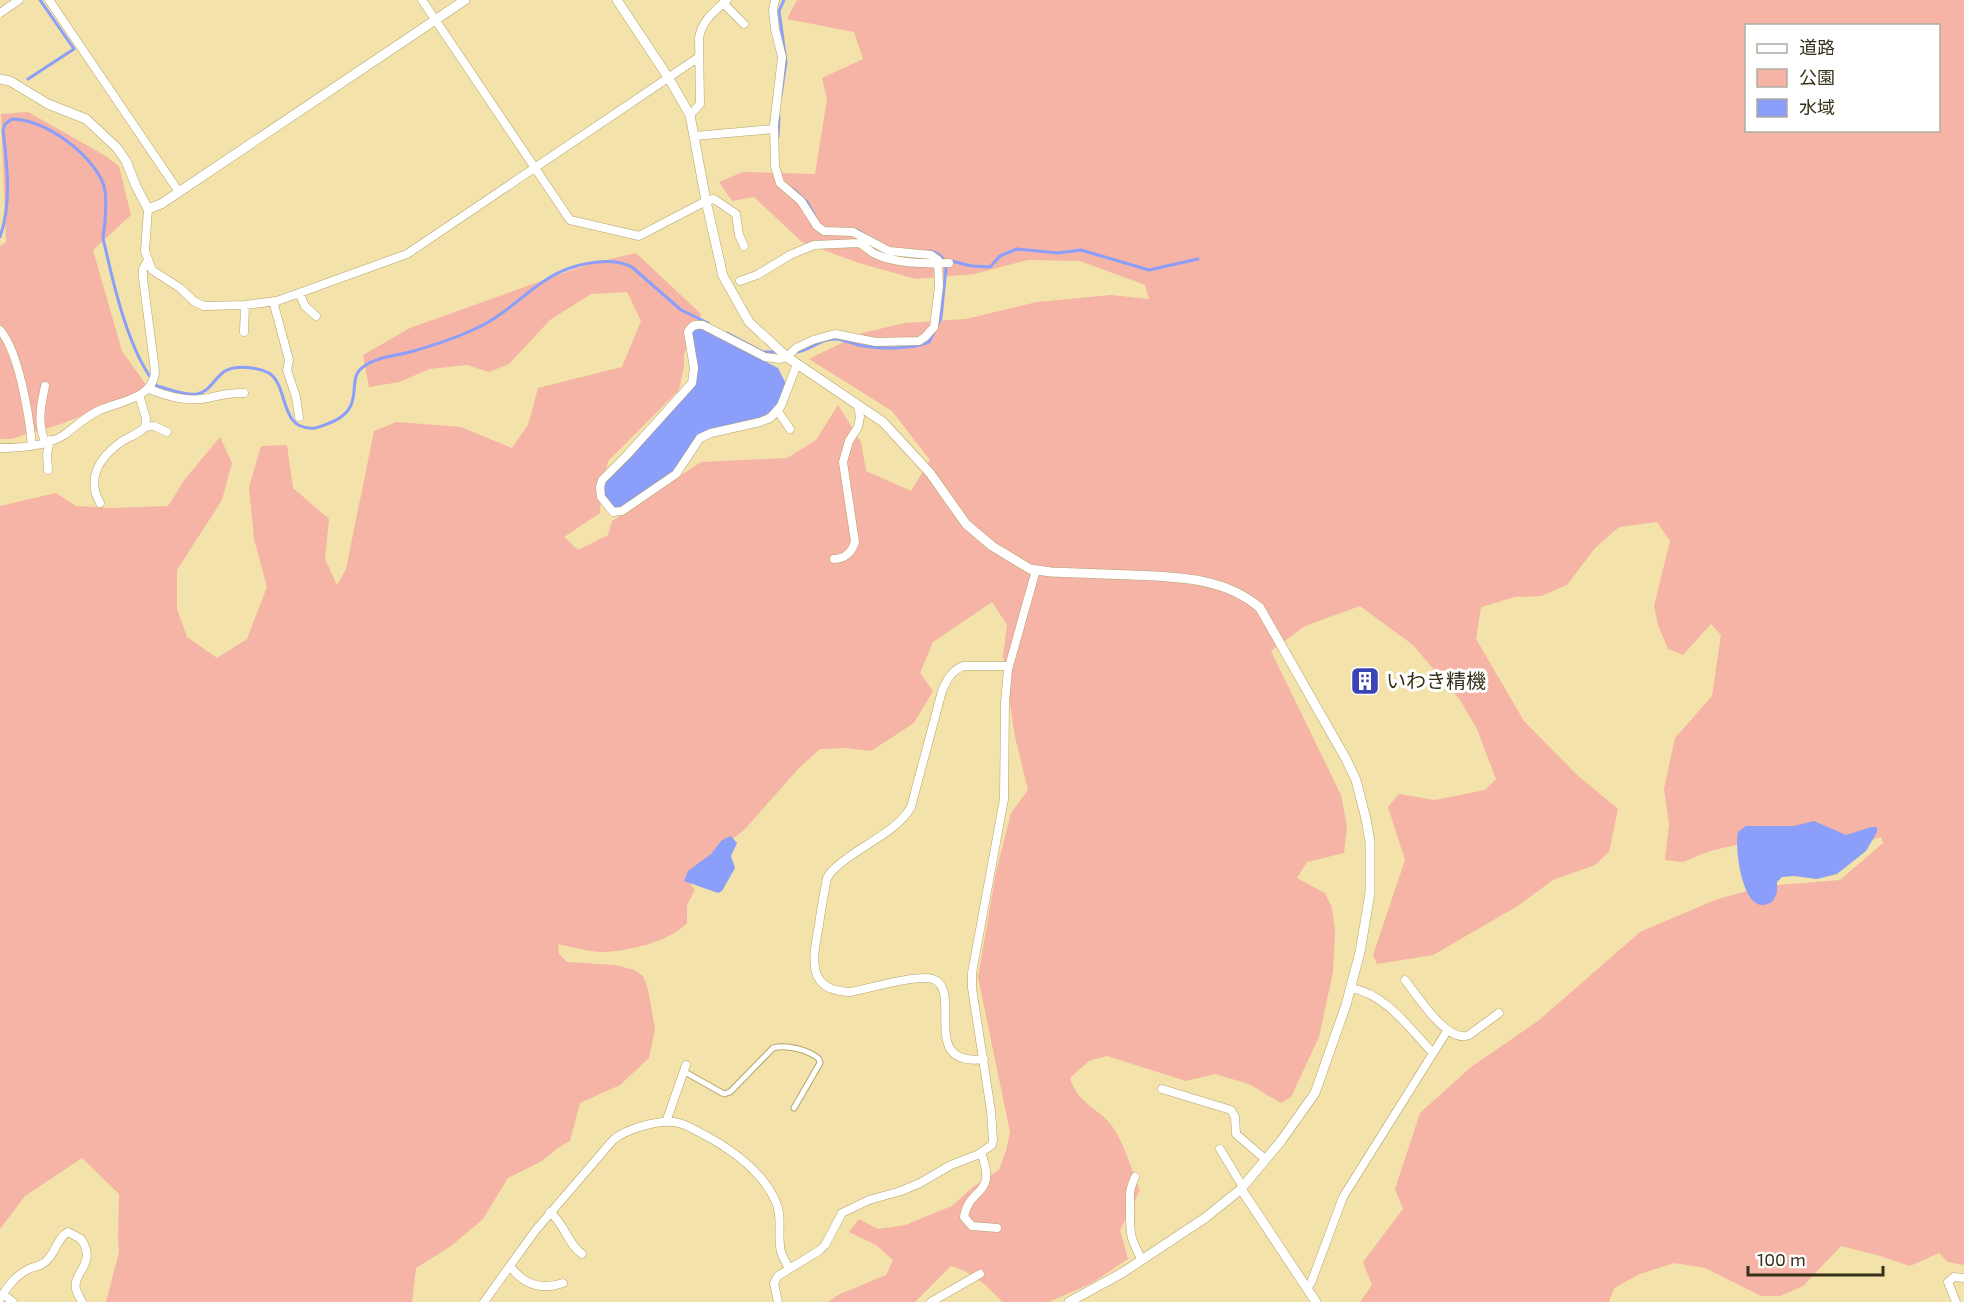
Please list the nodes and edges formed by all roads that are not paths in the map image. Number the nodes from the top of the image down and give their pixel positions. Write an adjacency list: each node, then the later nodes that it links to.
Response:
1 (19, 0): 8 (street)
2 (49, 0): 18 (street)
3 (422, 0): 9 (street)
4 (465, 0): 9 (street)
5 (617, 0): 12 (street)
6 (775, 0): 15 (street)
7 (725, 2): 10 (street); 11 (street)
8 (0, 13)
9 (436, 20): 17 (street); 18 (street)
10 (744, 24)
11 (699, 57): 12 (street); 14 (street)
12 (668, 77): 14 (street); 17 (street)
13 (0, 79): 20 (street)
14 (690, 115): 16 (street)
15 (774, 129): 16 (street); 24 (street)
16 (695, 136): 19 (street)
17 (534, 167): 19 (street); 26 (street)
18 (179, 192): 20 (street)
19 (706, 201): 21 (street); 32 (street)
20 (148, 209): 22 (street)
21 (744, 246)
22 (148, 260): 28 (street); 35 (street)
23 (949, 263): 24 (street)
24 (939, 264): 25 (street); 32 (street)
25 (740, 281)
26 (299, 293): 27 (street); 29 (street)
27 (273, 302): 28 (street); 40 (street)
28 (245, 305): 31 (street)
29 (316, 316)
30 (0, 330): 45 (street)
31 (244, 332)
32 (787, 357): 33 (street); 39 (street)
33 (797, 364): 38 (street); 39 (street)
34 (45, 386): 44 (street)
35 (149, 389): 36 (street); 37 (street)
36 (244, 393)
37 (139, 395): 41 (street); 44 (street)
38 (858, 406): 49 (street); 50 (street)
39 (777, 410): 42 (street)
40 (298, 417)
41 (146, 427): 43 (street); 48 (street)
42 (790, 429)
43 (167, 432)
44 (48, 441): 45 (street); 47 (street)
45 (32, 445): 46 (street)
46 (0, 448)
47 (48, 470)
48 (100, 503)
49 (834, 559)
50 (1036, 570): 51 (street); 53 (street)
51 (1009, 666): 57 (street); 57 (street)
52 (1405, 980): 55 (street)
53 (1351, 988): 56 (street); 64 (street)
54 (1499, 1013): 55 (street)
55 (1447, 1031): 56 (street)
56 (1432, 1052): 76 (street)
57 (984, 1059): 63 (street)
58 (684, 1068): 60 (street); 61 (street)
59 (1162, 1089): 64 (street)
60 (794, 1108)
61 (666, 1122): 67 (street); 72 (street)
62 (1220, 1149): 66 (street)
63 (981, 1153): 68 (street); 72 (street)
64 (1265, 1160): 66 (street)
65 (1135, 1177): 70 (street)
66 (1242, 1188): 70 (street); 76 (street)
67 (550, 1212): 69 (street); 71 (street)
68 (997, 1228)
69 (582, 1254)
70 (1142, 1260): 83 (street)
71 (510, 1266): 75 (street); 80 (street)
72 (789, 1269): 81 (street)
73 (980, 1274): 82 (street)
74 (1964, 1278): 85 (street)
75 (562, 1283)
76 (1307, 1288): 84 (street)
77 (1, 1296): 78 (street); 79 (street)
78 (13, 1302)
79 (82, 1302)
80 (484, 1302)
81 (778, 1302)
82 (931, 1302)
83 (1069, 1302)
84 (1316, 1302)
85 (1956, 1302)

